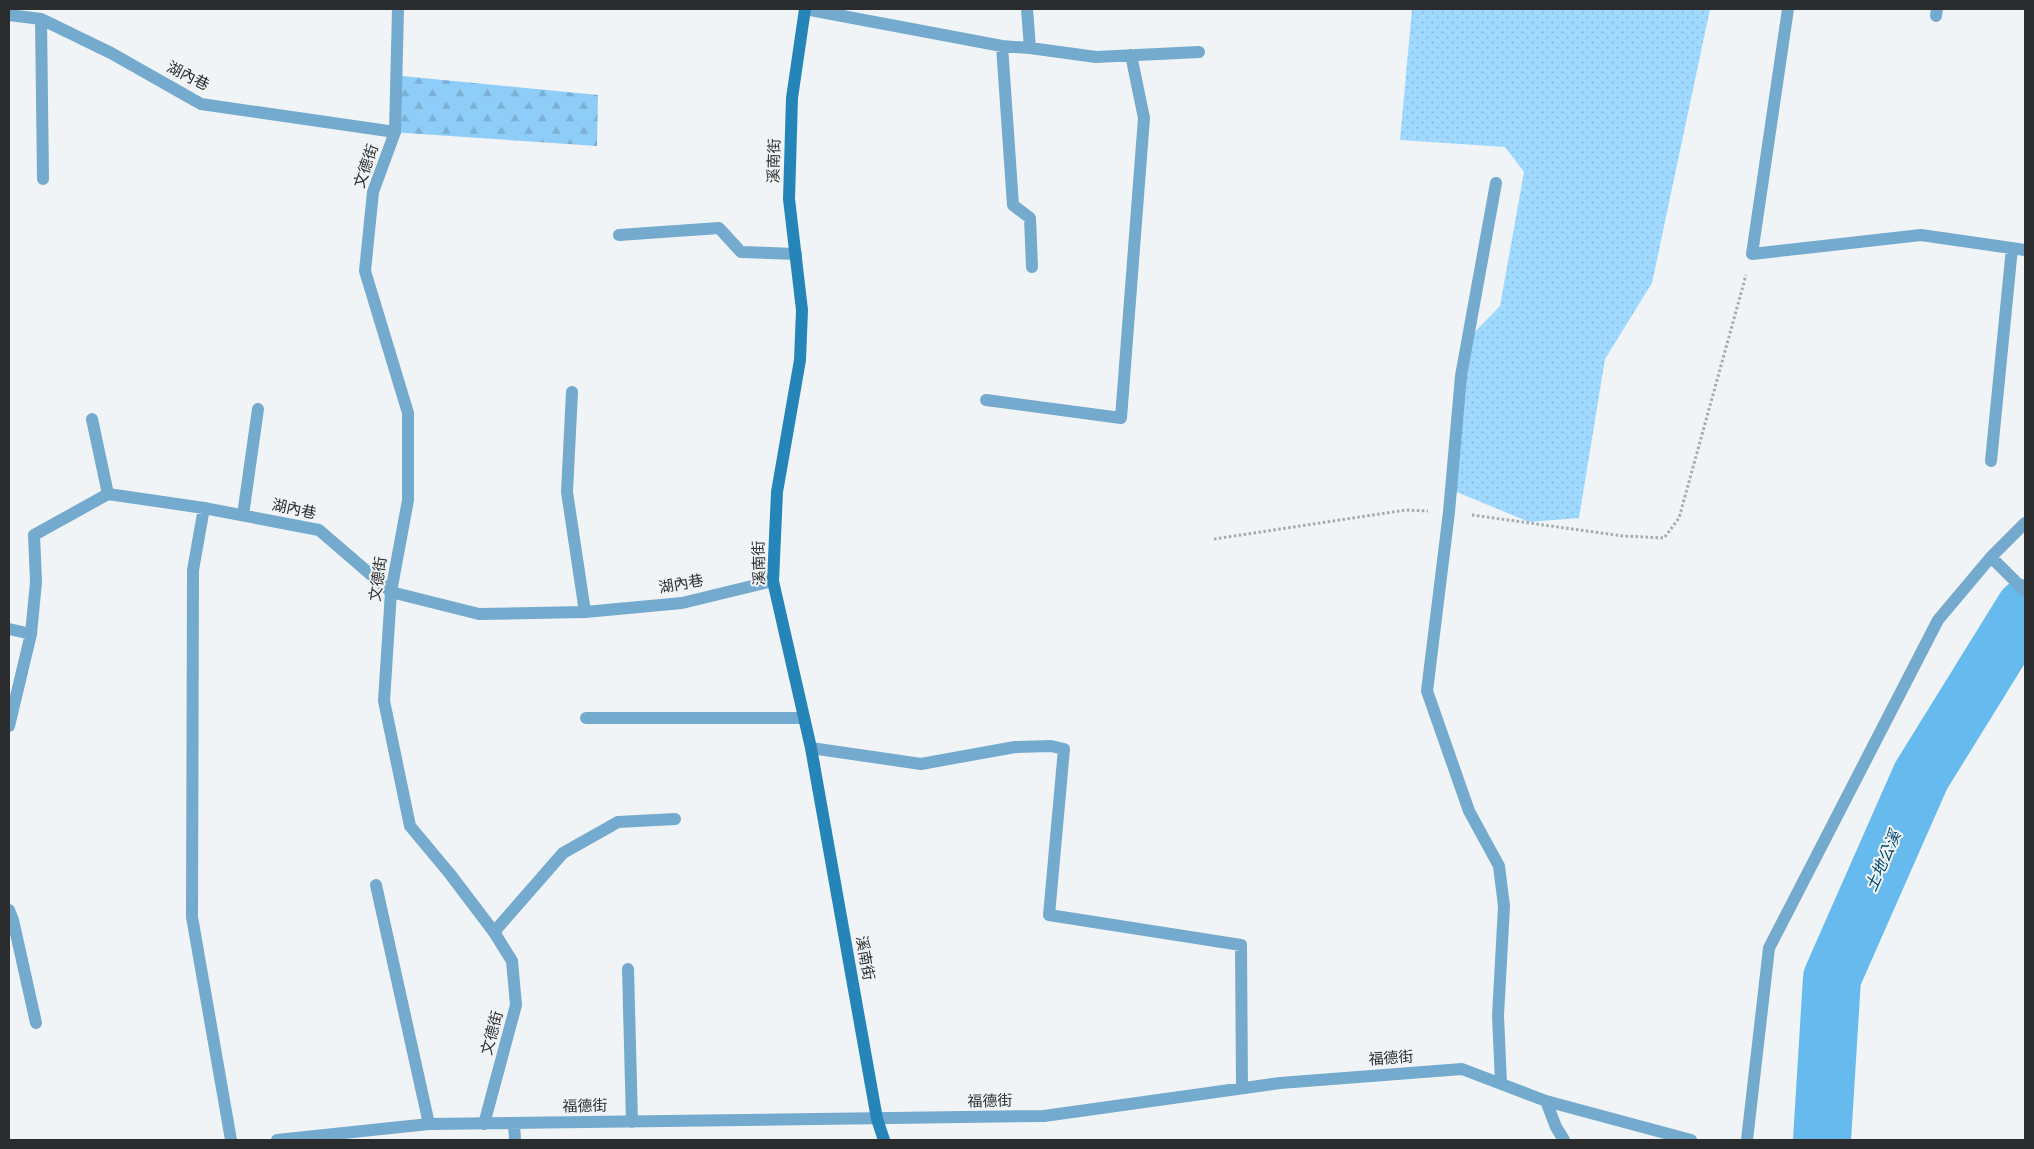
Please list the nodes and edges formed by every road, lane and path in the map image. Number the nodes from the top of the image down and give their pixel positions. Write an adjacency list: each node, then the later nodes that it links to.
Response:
1 (398, 9): 11 (street, 文德街)
2 (805, 9): 7 (street); 17 (street, 溪南街)
3 (1027, 9): 8 (street)
4 (1788, 9): 18 (street)
5 (9, 15): 6 (street, 湖內巷)
6 (41, 19): 11 (street, 湖內巷); 12 (street)
7 (1002, 46): 8 (street); 19 (street)
8 (1030, 48): 10 (street)
9 (1199, 52): 10 (street)
10 (1131, 55): 21 (street)
11 (395, 132): 34 (street, 文德街)
12 (42, 179)
13 (1496, 184): 27 (street)
14 (619, 235): 17 (street)
15 (2012, 248): 16 (street); 18 (street); 24 (street)
16 (2025, 250)
17 (796, 254): 32 (street, 溪南街)
18 (1752, 254): 27 (path)
19 (1032, 267)
20 (572, 392): 35 (street)
21 (986, 400)
22 (258, 409): 28 (street)
23 (92, 419): 25 (street)
24 (1991, 461)
25 (108, 494): 26 (street, 湖內巷); 37 (street)
26 (204, 508): 28 (street, 湖內巷); 56 (street)
27 (1449, 512): 30 (path); 48 (street)
28 (243, 515): 34 (street, 湖內巷)
29 (2025, 522): 31 (street)
30 (1214, 540)
31 (1991, 558): 33 (street); 62 (street)
32 (773, 581): 35 (street, 湖內巷); 39 (street, 溪南街)
33 (2025, 591)
34 (391, 592): 35 (street, 湖內巷); 45 (street, 文德街)
35 (585, 612)
36 (9, 629): 37 (street)
37 (31, 634): 40 (street)
38 (586, 718): 39 (street)
39 (804, 718): 41 (street, 溪南街)
40 (9, 726)
41 (811, 748): 49 (street); 51 (street, 溪南街)
42 (675, 819): 45 (street)
43 (376, 884): 53 (street)
44 (9, 910): 47 (street)
45 (494, 932): 54 (street, 文德街)
46 (628, 969): 52 (street)
47 (36, 1023)
48 (1501, 1083): 49 (street, 福德街); 50 (street, 福德街)
49 (1242, 1088): 51 (street, 福德街)
50 (1546, 1101): 60 (street); 61 (street, 福德街)
51 (877, 1119): 52 (street, 福德街); 59 (street, 溪南街)
52 (632, 1122): 55 (street, 福德街)
53 (429, 1124): 54 (street, 福德街); 57 (street, 福德街)
54 (484, 1124): 55 (street, 福德街)
55 (514, 1124): 58 (street)
56 (231, 1140)
57 (277, 1140)
58 (515, 1140)
59 (884, 1140)
60 (1564, 1140)
61 (1691, 1140)
62 (1747, 1140)

